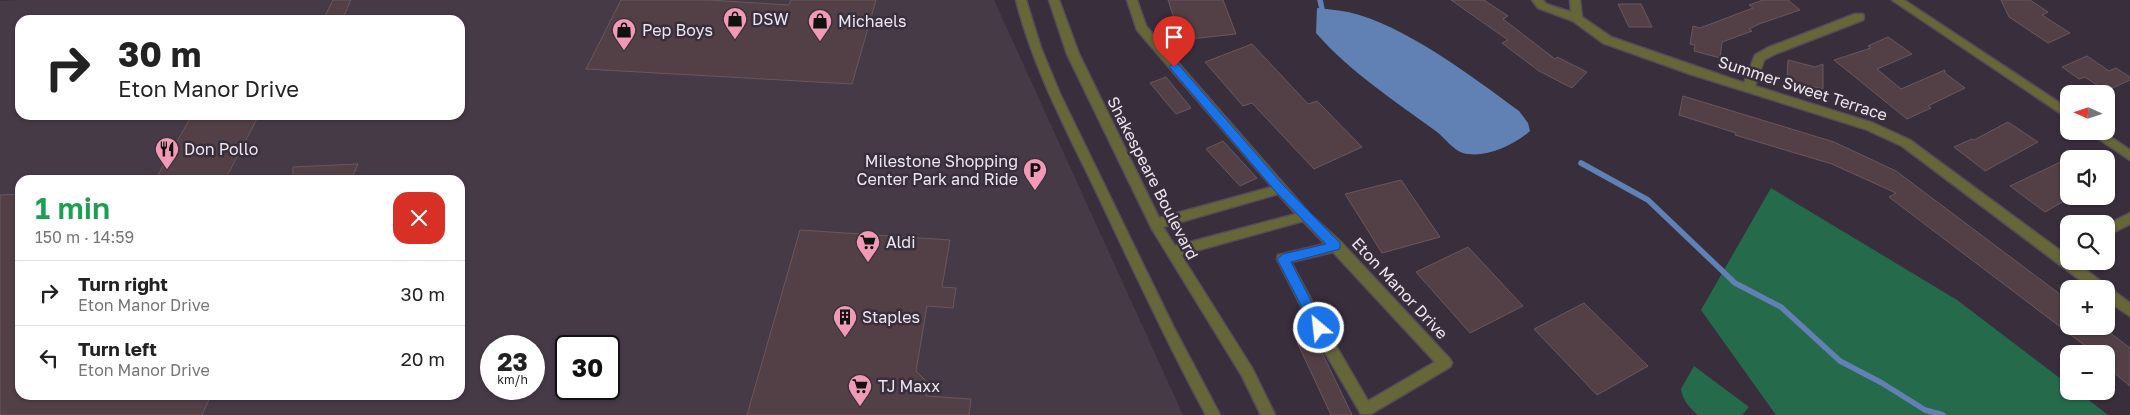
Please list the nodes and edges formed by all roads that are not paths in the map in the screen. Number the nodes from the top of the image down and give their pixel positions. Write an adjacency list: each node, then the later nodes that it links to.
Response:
1 (1021, 0): 25 (street)
2 (1054, 0): 16 (street, Shakespeare Boulevard)
3 (1132, 0): 13 (street, Eton Manor Drive)
4 (1537, 0): 8 (street, Summer Sweet Terrace)
5 (1575, 0): 8 (street)
6 (1897, 0): 10 (street)
7 (1859, 17): 9 (street)
8 (1577, 18): 9 (street, Summer Sweet Terrace)
9 (1750, 86): 20 (street, Summer Sweet Terrace)
10 (2060, 109)
11 (2106, 140): 12 (street)
12 (2130, 156)
13 (1280, 189): 14 (street, Eton Manor Drive); 16 (street)
14 (1305, 216): 18 (street, Eton Manor Drive); 19 (street)
15 (2130, 218): 17 (street)
16 (1156, 224): 19 (street, Shakespeare Boulevard)
17 (2115, 226)
18 (1336, 246): 18 (street, Eton Manor Drive)
19 (1172, 252): 26 (street, Shakespeare Boulevard)
20 (2060, 252)
21 (2081, 270): 22 (street, Summer Sweet Terrace)
22 (2092, 280)
23 (2115, 299): 24 (street)
24 (2130, 310)
25 (1213, 415)
26 (1268, 415)

